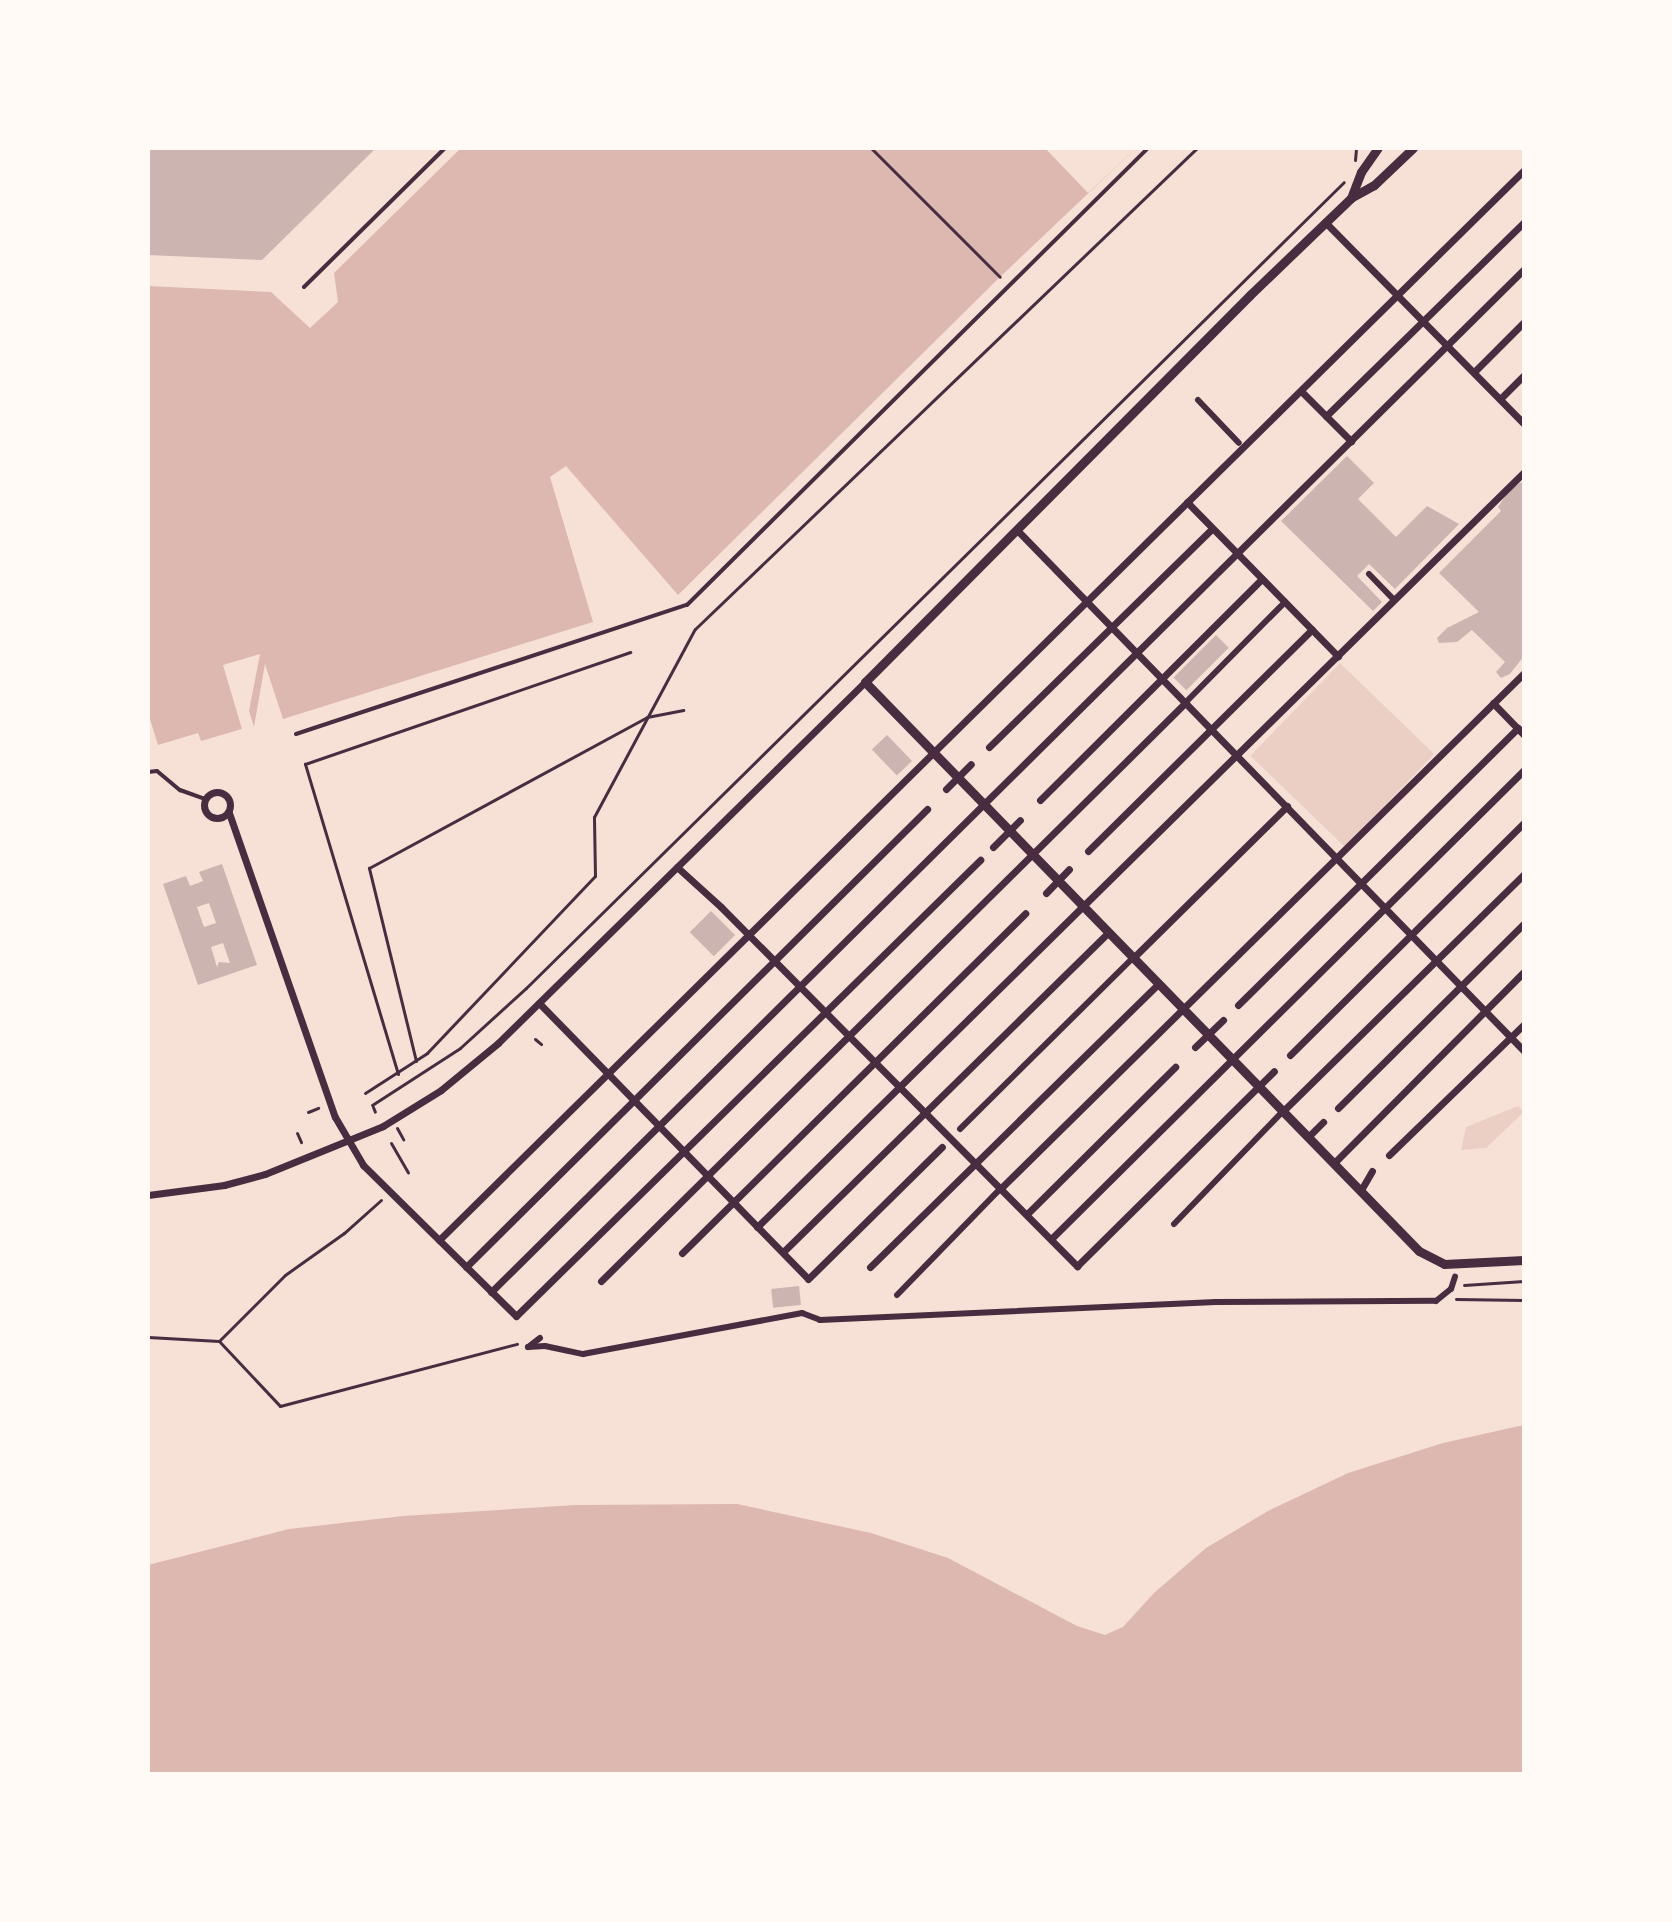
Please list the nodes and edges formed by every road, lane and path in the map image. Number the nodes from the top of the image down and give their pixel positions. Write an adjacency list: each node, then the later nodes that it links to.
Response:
1 (445, 148): 16 (lane)
2 (871, 148): 15 (path)
3 (1148, 148): 54 (lane)
4 (1197, 148): 51 (path)
5 (1356, 148): 8 (path)
6 (1378, 148): 11 (street)
7 (1413, 148): 11 (street)
8 (1357, 165)
9 (1524, 170): 17 (street)
10 (1345, 180): 122 (path)
11 (1351, 198): 12 (street)
12 (1325, 222): 17 (street); 33 (street)
13 (1524, 222): 18 (street)
14 (1524, 269): 20 (street)
15 (1000, 277)
16 (304, 287)
17 (1397, 295): 18 (street); 23 (street)
18 (1423, 320): 20 (street); 26 (street)
19 (1524, 322): 21 (street)
20 (1448, 345): 21 (street); 28 (street)
21 (1474, 372): 24 (street)
22 (1524, 375): 24 (street)
23 (1301, 391): 26 (street); 31 (street)
24 (1500, 399): 27 (street)
25 (1198, 400): 29 (street)
26 (1326, 416): 28 (street)
27 (1524, 423)
28 (1351, 441): 34 (street)
29 (1239, 443)
30 (1524, 472): 37 (street)
31 (1187, 502): 32 (street); 38 (street)
32 (1212, 529): 34 (street); 40 (street)
33 (1017, 530): 38 (street); 47 (street)
34 (1237, 554): 36 (street); 43 (street)
35 (1369, 574): 37 (street)
36 (1262, 579): 39 (street); 46 (street)
37 (1394, 600): 44 (street)
38 (1087, 601): 40 (street); 56 (street)
39 (1285, 602): 41 (street); 48 (street)
40 (1113, 627): 43 (street); 55 (street)
41 (1312, 629): 44 (street); 52 (street)
42 (630, 652): 118 (path)
43 (1137, 652): 46 (street); 65 (street)
44 (1338, 656): 57 (street)
45 (1524, 673): 49 (street)
46 (1163, 678): 48 (street); 64 (street)
47 (865, 682): 56 (street); 77 (street)
48 (1186, 702): 52 (street); 74 (street)
49 (1493, 703): 53 (street); 75 (street)
50 (683, 710): 51 (path)
51 (647, 717): 113 (path); 113 (path)
52 (1213, 729): 57 (street); 73 (street)
53 (1521, 732): 81 (street)
54 (296, 734)
55 (989, 747)
56 (934, 752): 61 (street); 89 (street)
57 (1237, 754): 66 (street); 83 (street)
58 (971, 764): 61 (street)
59 (1524, 770): 84 (street)
60 (148, 772): 63 (lane)
61 (958, 777): 62 (street); 65 (street)
62 (946, 789)
63 (205, 799): 68 (street); 68 (street)
64 (1040, 800)
65 (984, 804): 71 (street); 96 (street)
66 (1287, 806): 75 (street); 90 (street)
67 (927, 809): 92 (street)
68 (229, 813): 137 (street)
69 (1020, 820): 71 (street)
70 (1524, 823): 88 (street)
71 (1010, 830): 72 (street); 74 (street)
72 (993, 847)
73 (1088, 851)
74 (1034, 855): 80 (street); 105 (street)
75 (1337, 857): 81 (street); 99 (street)
76 (980, 860): 101 (street)
77 (677, 867): 89 (street); 97 (street)
78 (1069, 869): 80 (street)
79 (1524, 874): 91 (street)
80 (1058, 880): 82 (street); 83 (street)
81 (1362, 882): 84 (street); 98 (street)
82 (1046, 893)
83 (1084, 906): 87 (street); 120 (street)
84 (1386, 908): 88 (street); 112 (street)
85 (1025, 913): 114 (street)
86 (1524, 923): 95 (street)
87 (1109, 932): 90 (street); 130 (street)
88 (1411, 933): 91 (street); 111 (street)
89 (748, 935): 92 (street); 117 (street)
90 (1134, 957): 94 (street); 133 (street)
91 (1436, 959): 95 (street); 128 (street)
92 (774, 961): 96 (street); 123 (street)
93 (1524, 972): 100 (street)
94 (1159, 983): 99 (street); 143 (street)
95 (1461, 985): 100 (street); 127 (street)
96 (799, 987): 101 (street); 132 (street)
97 (539, 1003): 117 (street); 137 (street)
98 (1238, 1005)
99 (1184, 1008): 104 (street); 147 (street)
100 (1485, 1010): 106 (street); 142 (street)
101 (825, 1012): 105 (street); 140 (street)
102 (1223, 1020): 104 (street)
103 (1524, 1024): 106 (street)
104 (1209, 1033): 109 (street); 112 (street)
105 (850, 1037): 114 (street); 146 (street)
106 (1510, 1037): 110 (street); 141 (street)
107 (535, 1039): 108 (path)
108 (541, 1044)
109 (1195, 1047)
110 (1524, 1051)
111 (1290, 1055)
112 (1234, 1059): 119 (street); 155 (street)
113 (416, 1061): 118 (path)
114 (874, 1062): 120 (street); 151 (street)
115 (1175, 1067): 152 (street)
116 (1274, 1071): 119 (street)
117 (608, 1073): 123 (street); 156 (street)
118 (398, 1074): 121 (path)
119 (1259, 1086): 128 (street); 155 (street)
120 (899, 1087): 130 (street); 154 (street)
121 (365, 1093)
122 (385, 1098): 124 (path); 126 (path)
123 (633, 1099): 132 (street); 160 (street)
124 (386, 1106)
125 (318, 1108): 129 (path)
126 (373, 1108)
127 (1338, 1108)
128 (1284, 1110): 135 (street); 153 (street)
129 (308, 1112)
130 (925, 1112): 143 (street); 157 (street)
131 (1323, 1122): 135 (street)
132 (659, 1125): 140 (street); 165 (street)
133 (960, 1129)
134 (297, 1133): 136 (path)
135 (1309, 1136): 142 (street)
136 (301, 1142)
137 (350, 1143): 149 (street); 156 (street)
138 (391, 1143): 145 (path)
139 (942, 1147): 157 (street)
140 (684, 1151): 146 (street); 165 (street)
141 (1389, 1155)
142 (1335, 1162): 148 (street)
143 (977, 1164): 147 (street); 161 (street)
144 (1372, 1171): 148 (street)
145 (408, 1173)
146 (708, 1176): 151 (street); 162 (street)
147 (1001, 1188): 152 (street); 166 (street)
148 (1361, 1190): 159 (street)
149 (148, 1195)
150 (381, 1200): 171 (path)
151 (733, 1201): 154 (street); 158 (street)
152 (1027, 1214): 155 (street)
153 (1174, 1224)
154 (757, 1227): 157 (street)
155 (1051, 1239)
156 (439, 1240): 160 (street)
157 (783, 1252)
158 (682, 1253)
159 (1524, 1260)
160 (466, 1267): 165 (street)
161 (870, 1267)
162 (601, 1281)
163 (1455, 1281): 164 (path); 170 (street)
164 (1524, 1281)
165 (491, 1292)
166 (897, 1295)
167 (1524, 1300): 168 (path)
168 (1456, 1301)
169 (148, 1337): 171 (path)
170 (540, 1338): 171 (path)
171 (219, 1341)

